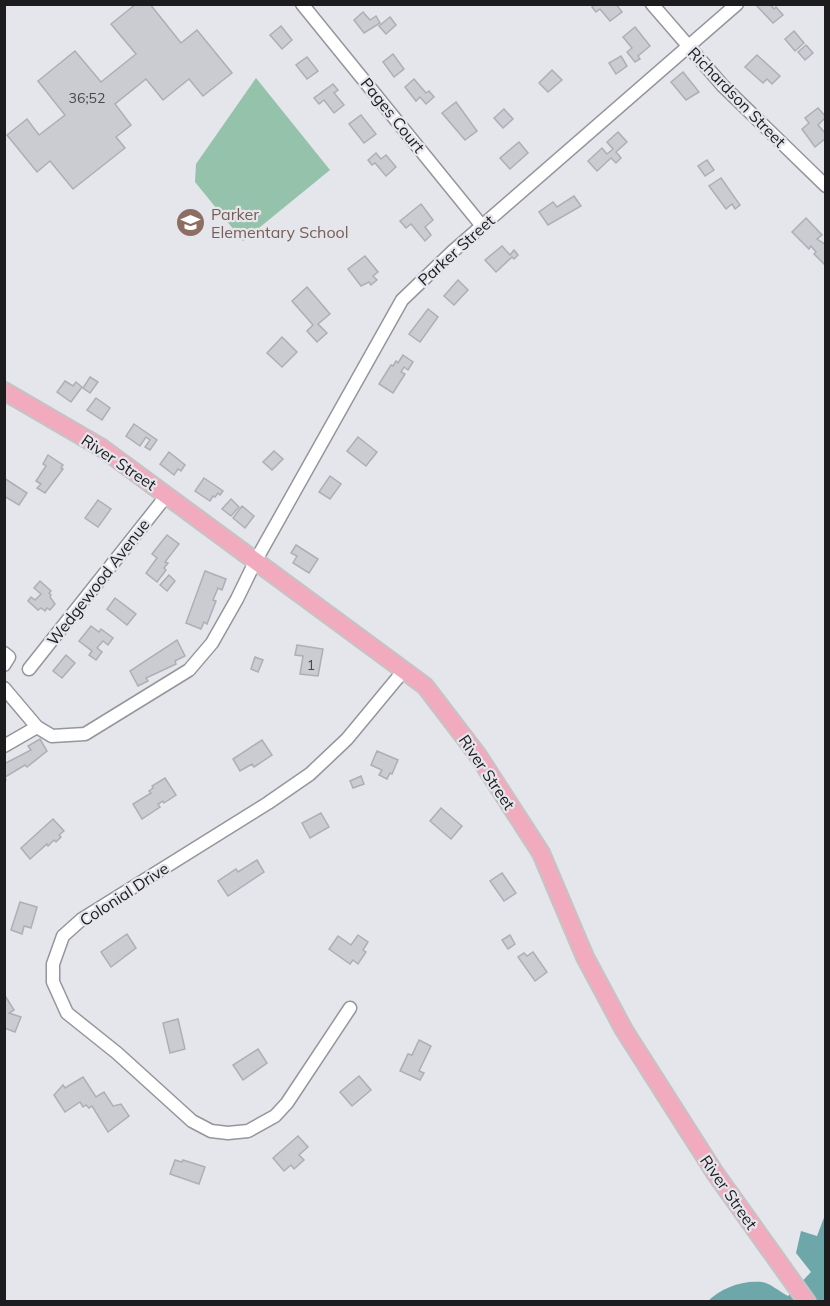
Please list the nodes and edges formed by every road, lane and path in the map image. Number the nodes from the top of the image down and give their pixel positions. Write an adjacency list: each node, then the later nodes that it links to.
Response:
1 (302, 4): 6 (street, Pages Court)
2 (652, 4): 4 (street, Richardson Street)
3 (736, 4): 4 (street, Parker Street)
4 (688, 46): 5 (street, Richardson Street); 6 (street, Parker Street)
5 (825, 186)
6 (483, 226): 9 (street, Parker Street)
7 (4, 391): 8 (main road, River Street)
8 (167, 495): 9 (main road, River Street); 12 (street, Wedgewood Avenue)
9 (256, 560): 13 (main road, River Street); 15 (street, Parker Street)
10 (4, 653): 11 (street)
11 (4, 665)
12 (30, 669)
13 (405, 669): 17 (street, Colonial Drive); 18 (main road, River Street)
14 (4, 688): 15 (street)
15 (37, 727): 16 (street)
16 (4, 747)
17 (350, 1008)
18 (807, 1302)

